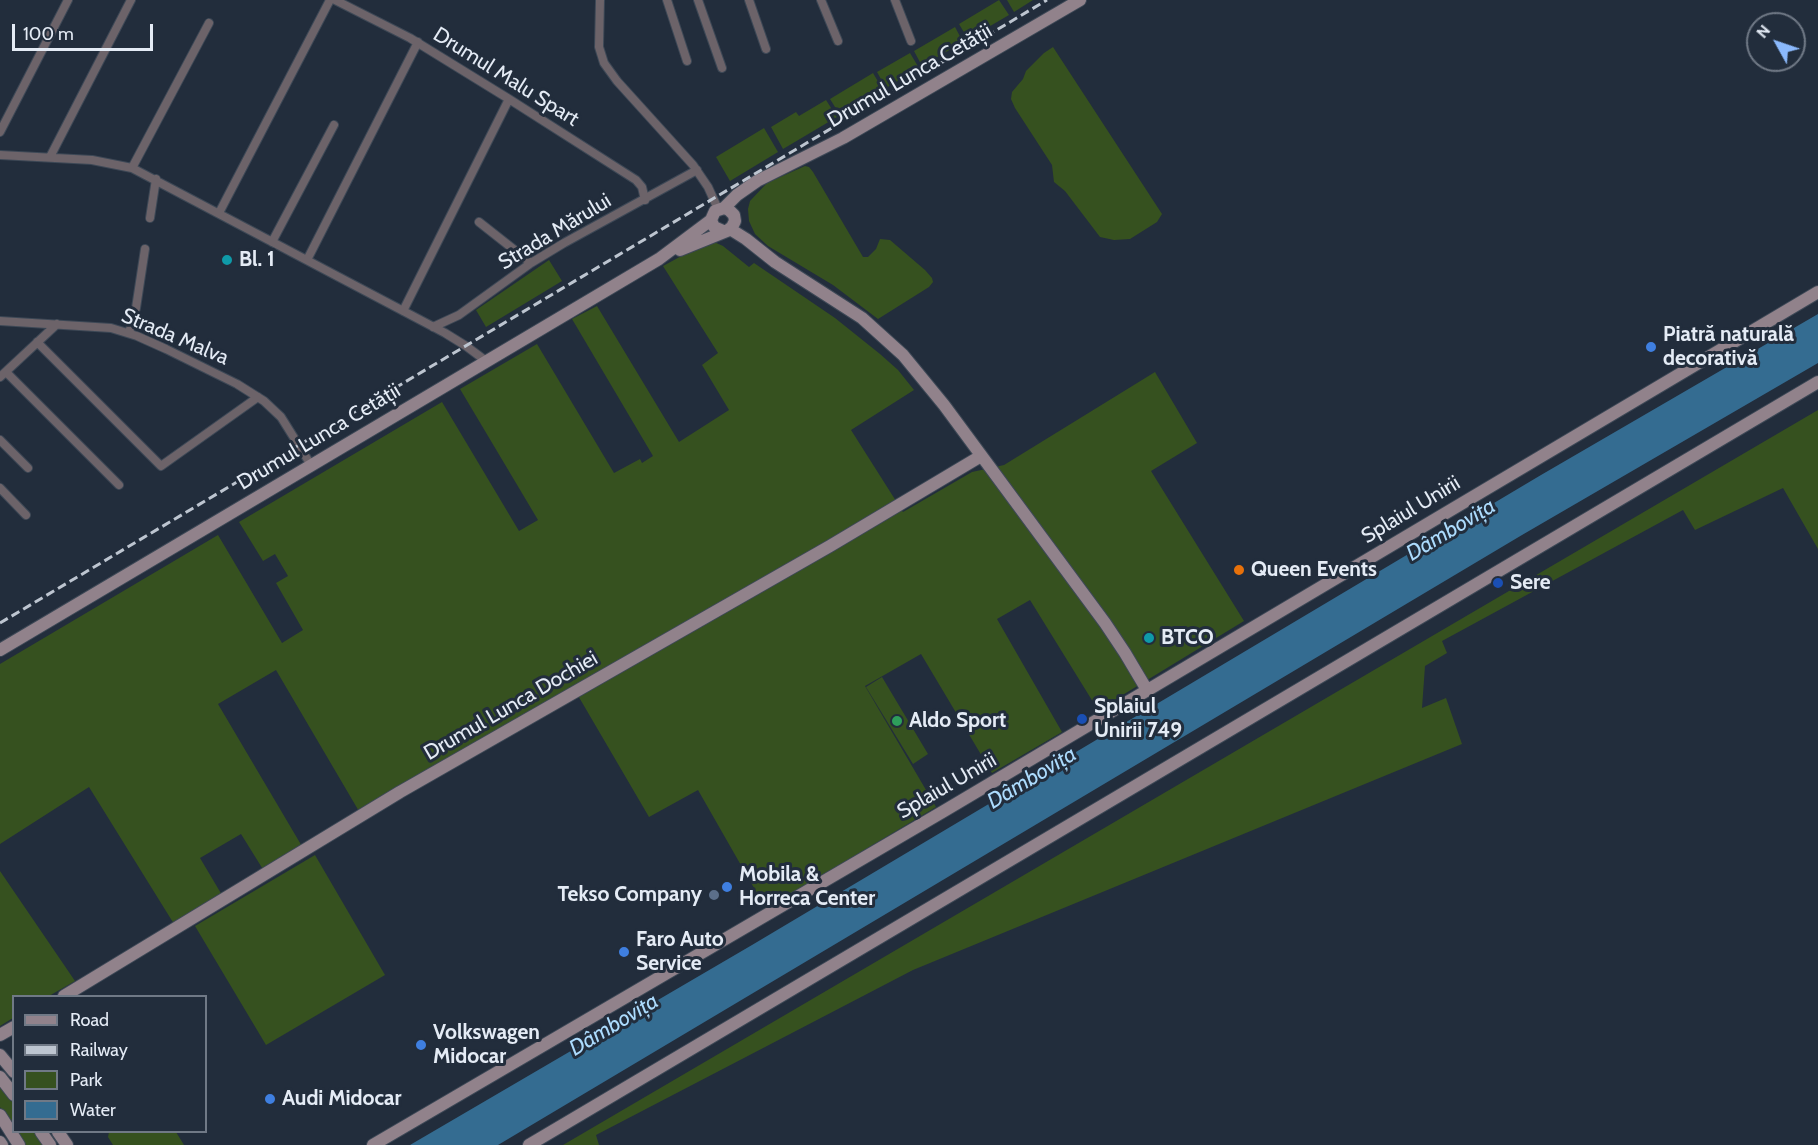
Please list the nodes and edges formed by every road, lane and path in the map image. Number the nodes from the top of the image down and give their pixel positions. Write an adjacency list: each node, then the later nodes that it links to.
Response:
1 (68, 0): 21 (street)
2 (131, 0): 23 (street)
3 (330, 0): 28 (street)
4 (335, 0): 15 (street, Drumul Malu Spart)
5 (600, 0): 25 (street)
6 (667, 0): 17 (street)
7 (698, 0): 18 (street)
8 (749, 0): 16 (street)
9 (821, 0): 14 (street)
10 (895, 0): 13 (street)
11 (1080, 0): 30 (main road, Drumul Lunca Cetății)
12 (209, 23): 24 (street)
13 (911, 40)
14 (838, 41)
15 (418, 42): 19 (street, Drumul Malu Spart); 35 (street)
16 (766, 49)
17 (687, 61)
18 (722, 68)
19 (509, 99): 27 (street, Drumul Malu Spart); 38 (street)
20 (334, 125): 32 (street)
21 (0, 132)
22 (0, 155): 23 (street)
23 (50, 157): 24 (street)
24 (132, 168): 26 (street)
25 (697, 170): 27 (street, Strada Mărului); 30 (street)
26 (156, 179): 28 (street); 29 (street)
27 (645, 200): 36 (street, Strada Mărului)
28 (219, 213): 32 (street)
29 (150, 218)
30 (727, 219): 34 (main road, Drumul Lunca Cetății); 34 (main road, Drumul Lunca Cetății); 49 (main road)
31 (479, 222): 36 (street)
32 (272, 242): 35 (street)
33 (145, 249): 42 (street)
34 (659, 259): 44 (main road, Drumul Lunca Cetății)
35 (308, 260): 38 (street)
36 (531, 263): 41 (street, Strada Mărului)
37 (1818, 292): 56 (main road, Splaiul Unirii)
38 (403, 311): 41 (street)
39 (0, 321): 40 (street, Strada Malva)
40 (57, 324): 42 (street, Strada Malva); 43 (street)
41 (433, 327): 44 (street)
42 (129, 333): 47 (street, Strada Malva)
43 (37, 342): 45 (street); 47 (street)
44 (486, 361): 50 (main road, Drumul Lunca Cetății)
45 (3, 375): 52 (street)
46 (1818, 382): 65 (main road)
47 (258, 397): 50 (street, Strada Malva)
48 (0, 440): 51 (street)
49 (981, 456): 56 (main road); 57 (main road, Drumul Lunca Dochiei)
50 (311, 465): 55 (main road, Drumul Lunca Cetății)
51 (28, 468)
52 (119, 485)
53 (0, 488): 54 (street)
54 (26, 515)
55 (0, 650)
56 (1147, 690): 64 (main road, Splaiul Unirii)
57 (66, 995)
58 (0, 1056): 59 (main road)
59 (12, 1070)
60 (0, 1077): 61 (main road)
61 (12, 1092)
62 (0, 1115): 63 (main road)
63 (19, 1145)
64 (373, 1145)
65 (529, 1145)

